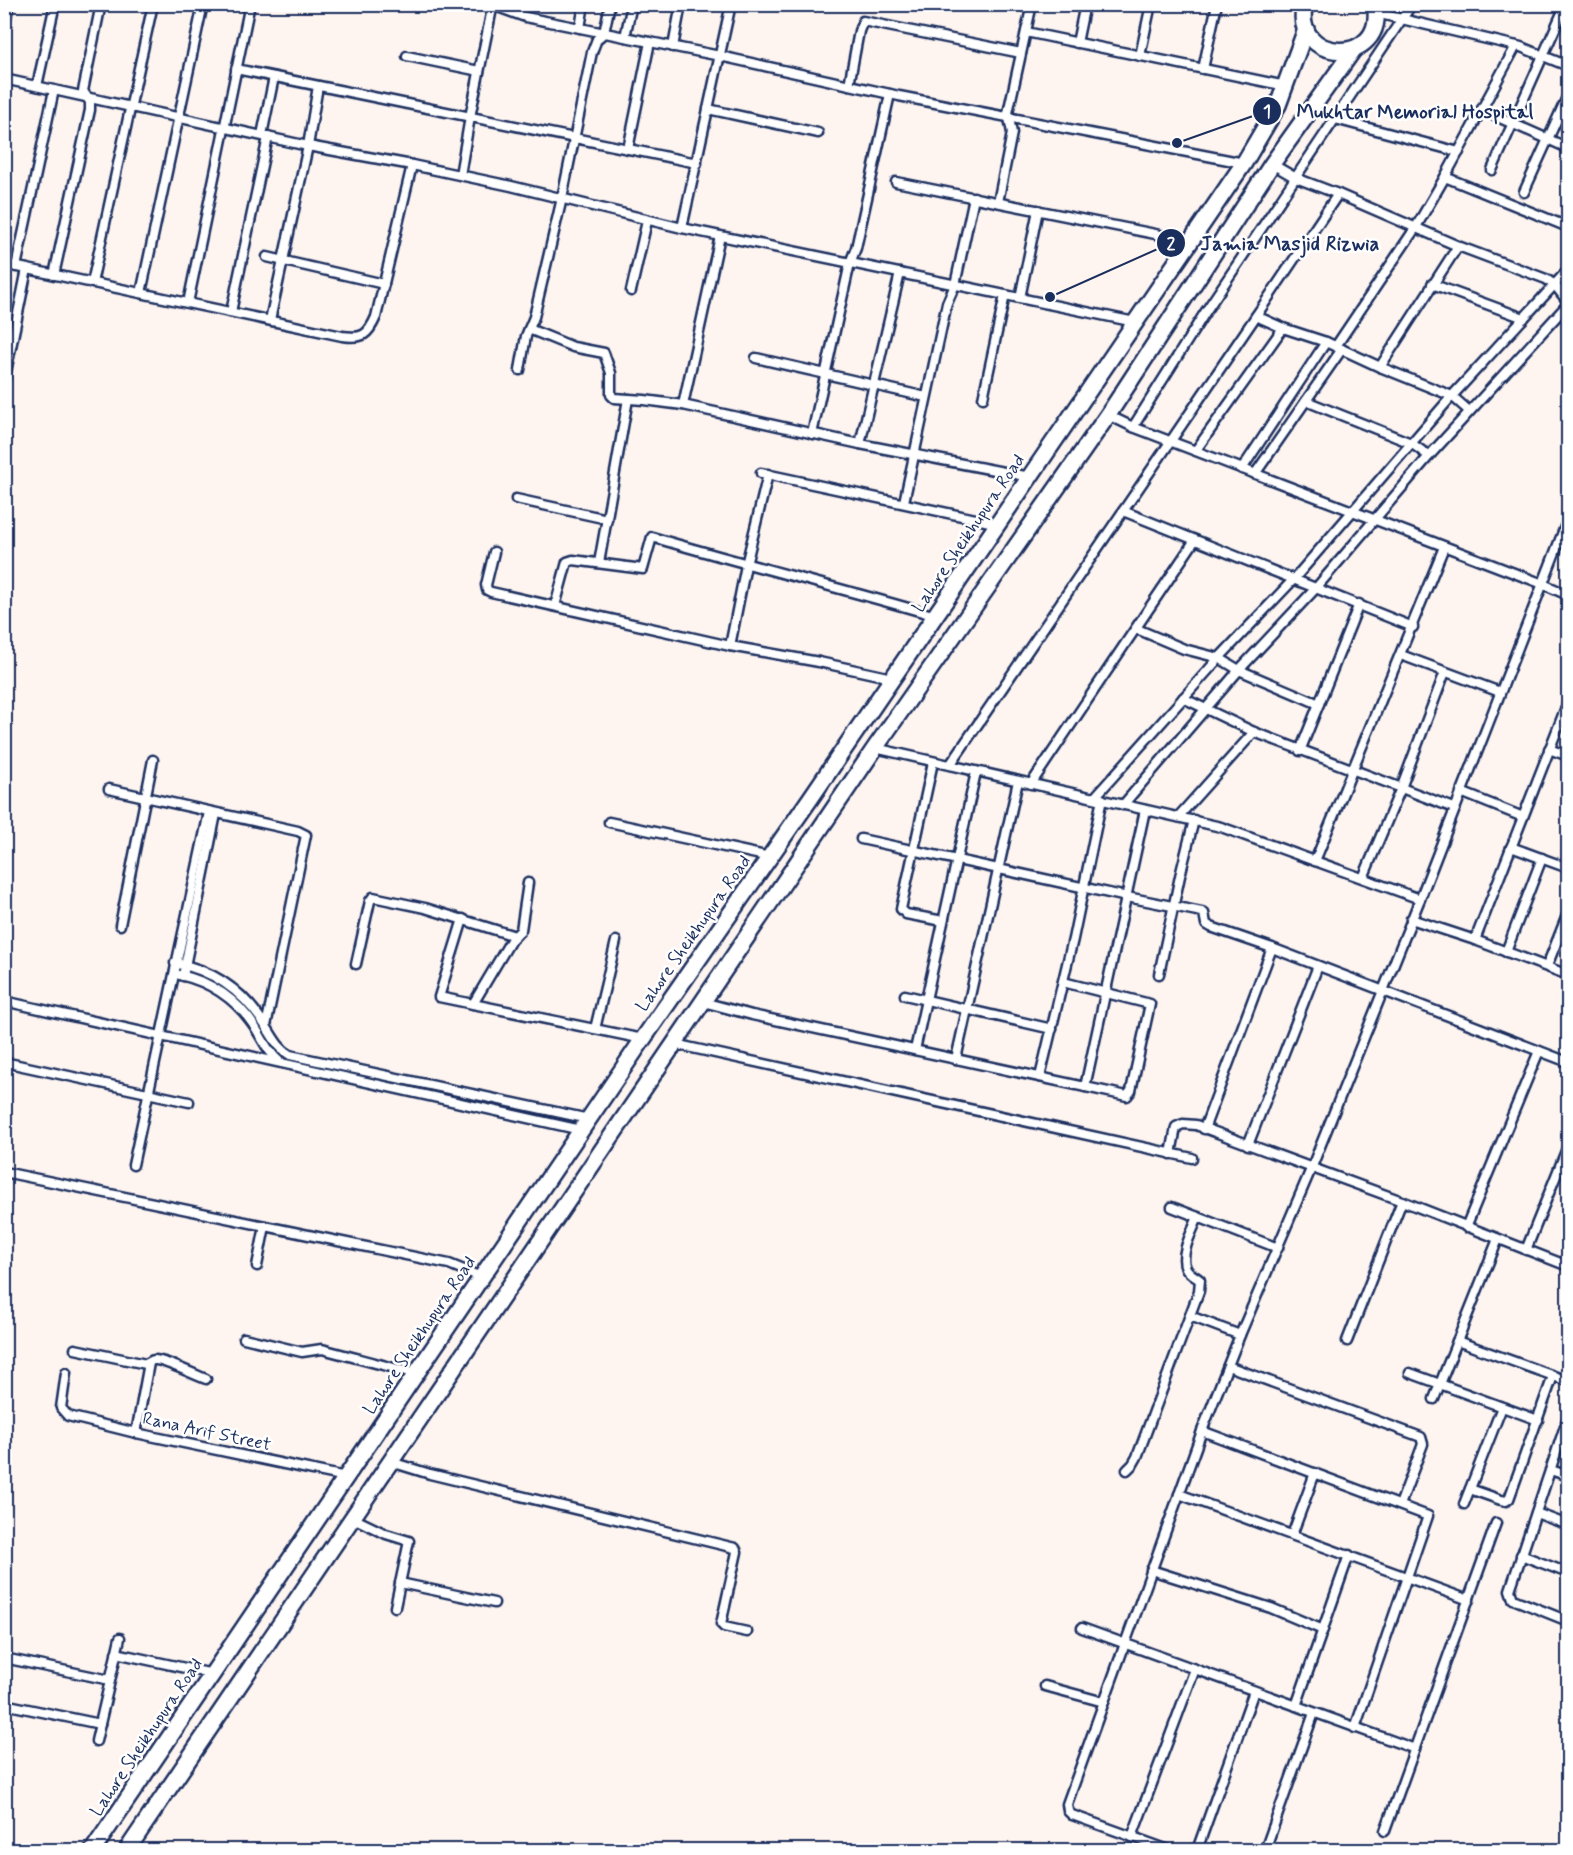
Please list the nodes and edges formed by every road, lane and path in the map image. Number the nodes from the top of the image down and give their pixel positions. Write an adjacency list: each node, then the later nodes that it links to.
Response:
1 (9, 4): 23 (street)
2 (55, 4): 46 (street)
3 (101, 4): 52 (street)
4 (153, 4): 53 (street)
5 (203, 4): 56 (street)
6 (250, 4): 40 (street)
7 (585, 4): 24 (street)
8 (610, 4): 27 (street)
9 (632, 4): 28 (street)
10 (681, 4): 31 (street)
11 (731, 4): 37 (street)
12 (1014, 4): 20 (street)
13 (1085, 4): 30 (street)
14 (1151, 4): 38 (street)
15 (1217, 4): 41 (street)
16 (1305, 4): 25 (highway)
17 (1412, 4): 22 (street)
18 (1566, 4): 35 (street)
19 (493, 5): 24 (street); 42 (street)
20 (1032, 6): 26 (street)
21 (1378, 7): 22 (street); 33 (highway)
22 (1402, 20): 32 (street); 59 (street)
23 (4, 26)
24 (580, 28): 27 (street)
25 (1306, 29): 33 (highway); 48 (highway, Lahore Sheikhupura Road)
26 (1026, 32): 30 (street); 34 (street)
27 (604, 33): 28 (street); 64 (street)
28 (625, 37): 29 (street)
29 (650, 42): 31 (street); 68 (street)
30 (1077, 43): 38 (street)
31 (673, 46): 37 (street)
32 (1516, 46): 35 (street); 55 (street)
33 (1354, 49): 72 (highway)
34 (1021, 53): 45 (street); 58 (street)
35 (1544, 55): 39 (street); 60 (street)
36 (406, 56): 42 (street)
37 (720, 56): 45 (street); 54 (street)
38 (1140, 56): 41 (street)
39 (1569, 66)
40 (236, 69): 43 (street); 61 (street)
41 (1203, 69): 48 (street)
42 (479, 71): 57 (street)
43 (274, 77): 47 (street); 63 (street)
44 (4, 79): 46 (street)
45 (849, 85): 50 (street)
46 (37, 86): 49 (street)
47 (318, 86): 57 (street); 66 (street)
48 (1286, 86): 71 (highway, Lahore Sheikhupura Road)
49 (54, 90): 52 (street); 96 (street)
50 (890, 94): 58 (street); 94 (street)
51 (1569, 95): 65 (street)
52 (86, 97): 53 (street); 100 (street)
53 (131, 107): 56 (street); 101 (street)
54 (708, 109): 62 (street); 70 (street)
55 (1482, 110): 60 (street); 69 (street)
56 (179, 117): 61 (street); 107 (street)
57 (470, 117): 64 (street); 75 (street)
58 (1008, 118): 71 (street); 83 (street)
59 (1335, 119): 69 (street); 77 (street)
60 (1513, 124): 65 (street); 74 (street)
61 (224, 127): 63 (street); 110 (street)
62 (818, 133)
63 (265, 136): 66 (street); 112 (street)
64 (573, 138): 68 (street); 82 (street)
65 (1548, 139): 67 (street); 79 (street)
66 (308, 146): 73 (street); 93 (street)
67 (1569, 148)
68 (628, 149): 70 (street)
69 (1459, 152): 76 (street)
70 (696, 163): 88 (street)
71 (1244, 163): 90 (highway, Lahore Sheikhupura Road)
72 (1272, 164): 77 (street); 134 (highway)
73 (412, 165): 75 (street); 102 (street)
74 (1492, 170)
75 (460, 175): 82 (street)
76 (1446, 177): 86 (street); 87 (street)
77 (1296, 178): 80 (street); 135 (street)
78 (896, 182): 81 (street)
79 (1524, 192)
80 (1338, 194): 86 (street); 113 (street)
81 (974, 197): 83 (street); 104 (street)
82 (562, 198): 85 (street); 118 (street)
83 (998, 202): 84 (street)
84 (1038, 210): 90 (street); 109 (street)
85 (646, 221): 88 (street); 106 (street)
86 (1416, 227): 91 (street); 120 (street)
87 (1569, 227)
88 (682, 228): 89 (street)
89 (720, 236): 94 (street); 132 (street)
90 (1190, 241): 116 (highway, Lahore Sheikhupura Road)
91 (1458, 246): 103 (street); 105 (street)
92 (267, 257): 93 (street)
93 (283, 261): 102 (street); 115 (street)
94 (850, 263): 99 (street); 124 (street)
95 (4, 264): 96 (street)
96 (16, 267): 97 (street)
97 (27, 269): 100 (street); 125 (street)
98 (1569, 270): 105 (street)
99 (900, 273): 104 (street); 126 (street)
100 (54, 274): 101 (street)
101 (92, 283): 107 (street)
102 (384, 284): 115 (street)
103 (1432, 284): 114 (street); 122 (street)
104 (955, 285): 108 (street); 128 (street)
105 (1555, 285): 111 (street); 114 (street)
106 (631, 291)
107 (141, 293): 110 (street)
108 (1005, 295): 109 (street); 129 (street)
109 (1020, 298): 116 (street)
110 (188, 303): 112 (street)
111 (1569, 303): 133 (street)
112 (231, 312): 115 (street)
113 (1256, 316): 117 (street); 137 (street)
114 (1524, 318): 127 (street)
115 (270, 320)
116 (1135, 322): 145 (highway, Lahore Sheikhupura Road)
117 (1283, 328): 119 (street); 140 (street)
118 (529, 329): 123 (street); 130 (street)
119 (1326, 342): 120 (street); 143 (street)
120 (1339, 348): 122 (street); 131 (street)
121 (756, 358): 124 (street)
122 (1380, 368): 127 (street)
123 (520, 370)
124 (825, 374): 126 (street); 136 (street)
125 (4, 382)
126 (874, 385): 128 (street); 139 (street)
127 (1452, 396): 133 (street); 138 (street)
128 (926, 397): 141 (street)
129 (983, 398)
130 (628, 399): 132 (street); 150 (street)
131 (1306, 401): 138 (street); 144 (street)
132 (683, 405): 136 (street)
133 (1469, 411): 142 (street)
134 (1108, 416): 135 (street); 180 (highway)
135 (1133, 428): 137 (street)
136 (812, 434): 139 (street)
137 (1171, 442): 140 (street); 148 (street)
138 (1411, 443): 142 (street); 149 (street)
139 (860, 444): 141 (street)
140 (1196, 450): 143 (street)
141 (915, 454): 145 (street); 147 (street)
142 (1429, 456): 152 (street)
143 (1242, 469): 144 (street)
144 (1256, 474): 149 (street)
145 (1030, 477): 153 (highway, Lahore Sheikhupura Road)
146 (516, 499): 150 (street)
147 (904, 502): 153 (street); 158 (street)
148 (1123, 511): 154 (street); 186 (street)
149 (1352, 512): 152 (street); 159 (street)
150 (607, 519): 157 (street)
151 (1569, 519): 160 (street)
152 (1374, 520): 155 (street); 161 (street)
153 (999, 524): 165 (highway, Lahore Sheikhupura Road)
154 (1196, 540): 159 (street); 167 (street)
155 (1444, 547): 160 (street); 166 (street)
156 (494, 552): 164 (street)
157 (599, 563): 158 (street); 164 (street)
158 (746, 565): 165 (street); 168 (street)
159 (1294, 579): 161 (street); 170 (street)
160 (1543, 584): 162 (street); 174 (street)
161 (1316, 588): 163 (street); 171 (street)
162 (1569, 595)
163 (1359, 604): 166 (street); 177 (street)
164 (555, 606): 168 (street)
165 (936, 616): 173 (highway, Lahore Sheikhupura Road)
166 (1413, 627): 169 (street)
167 (1137, 630): 170 (street); 190 (street)
168 (730, 646): 173 (street)
169 (1401, 655): 172 (street); 187 (street)
170 (1219, 658): 171 (street); 175 (street)
171 (1239, 670): 177 (street); 178 (street)
172 (1445, 672): 174 (street); 191 (street)
173 (892, 678): 207 (highway, Lahore Sheikhupura Road)
174 (1500, 692): 193 (street)
175 (1183, 698): 178 (street); 195 (street)
176 (1569, 702): 181 (street)
177 (1319, 704): 182 (street)
178 (1204, 710): 179 (street); 196 (street)
179 (1254, 732): 182 (street); 200 (street)
180 (875, 748): 185 (street); 242 (highway)
181 (1550, 749): 183 (street); 201 (street)
182 (1300, 751): 187 (street)
183 (1569, 756)
184 (153, 760): 194 (street)
185 (933, 762): 186 (street); 206 (street)
186 (950, 765): 188 (street)
187 (1352, 771): 191 (street); 210 (street)
188 (976, 772): 189 (street); 209 (street)
189 (1018, 781): 190 (street); 211 (street)
190 (1031, 784): 195 (street)
191 (1401, 788): 197 (street); 213 (street)
192 (109, 789): 194 (street)
193 (1461, 792): 197 (street); 201 (street)
194 (146, 798): 199 (street); 223 (street)
195 (1099, 798): 196 (street); 215 (street)
196 (1123, 805): 198 (street)
197 (1454, 808): 217 (street)
198 (1145, 810): 200 (street); 216 (street)
199 (213, 813): 229 (street); 245 (street)
200 (1178, 817): 202 (street)
201 (1523, 817): 205 (street)
202 (1194, 820): 210 (street); 218 (street)
203 (609, 822): 207 (street)
204 (861, 838): 206 (street)
205 (1510, 847): 208 (street); 225 (street)
206 (913, 850): 209 (street); 222 (street)
207 (770, 857): 249 (highway, Lahore Sheikhupura Road)
208 (1542, 858): 212 (street); 228 (street)
209 (956, 859): 211 (street); 222 (street)
210 (1315, 861): 213 (street)
211 (998, 868): 215 (street); 244 (street)
212 (1569, 868)
213 (1363, 878): 217 (street)
214 (528, 883): 224 (street)
215 (1084, 887): 216 (street); 236 (street)
216 (1127, 897): 218 (street); 238 (street)
217 (1420, 898): 221 (street)
218 (1174, 907): 227 (street); 234 (street)
219 (1569, 913): 232 (street)
220 (463, 919): 224 (street); 230 (street); 243 (street)
221 (1411, 919): 225 (street); 237 (street)
222 (943, 921): 240 (street)
223 (120, 925)
224 (515, 936): 243 (street)
225 (1475, 940): 228 (street)
226 (616, 941): 246 (street)
227 (1272, 948): 231 (street); 262 (street)
228 (1506, 952): 232 (street)
229 (180, 964): 233 (street); 245 (street)
230 (356, 964)
231 (1318, 966): 237 (street); 263 (street)
232 (1547, 966): 235 (street)
233 (178, 974): 248 (street); 256 (street)
234 (1159, 974)
235 (1569, 975)
236 (1063, 982): 238 (street); 247 (street)
237 (1383, 991): 252 (street); 268 (street)
238 (1106, 992): 258 (street); 258 (street)
239 (905, 995): 240 (street)
240 (926, 1000): 244 (street); 251 (street)
241 (4, 1001): 248 (street)
242 (703, 1002): 250 (highway); 251 (street)
243 (473, 1004): 246 (street)
244 (968, 1009): 247 (street); 253 (street)
245 (266, 1026): 261 (street)
246 (595, 1029): 249 (street)
247 (1052, 1029): 257 (street)
248 (160, 1036): 256 (street); 259 (street)
249 (643, 1039): 261 (highway, Lahore Sheikhupura Road)
250 (674, 1044): 265 (street); 302 (highway)
251 (915, 1050): 253 (street)
252 (1539, 1051): 255 (street); 274 (street)
253 (956, 1059): 257 (street)
254 (4, 1062): 259 (street)
255 (1569, 1062)
256 (281, 1063): 261 (street)
257 (1040, 1077): 258 (street)
258 (1085, 1087)
259 (148, 1094): 260 (street); 267 (street)
260 (189, 1102)
261 (585, 1125): 280 (highway, Lahore Sheikhupura Road)
262 (1204, 1129): 263 (street); 265 (street)
263 (1248, 1145): 268 (street)
264 (1569, 1146): 277 (street)
265 (1171, 1154): 266 (street)
266 (1192, 1158)
267 (133, 1165)
268 (1311, 1169): 270 (street); 276 (street)
269 (4, 1172): 273 (street)
270 (1402, 1201): 274 (street); 284 (street)
271 (1172, 1207): 272 (street)
272 (1198, 1217): 276 (street); 281 (street)
273 (265, 1226): 278 (street); 280 (street)
274 (1466, 1227): 275 (street)
275 (1498, 1239): 277 (street); 285 (street)
276 (1278, 1248): 282 (street)
277 (1526, 1250): 279 (street)
278 (257, 1266)
279 (1569, 1266)
280 (481, 1277): 291 (highway, Lahore Sheikhupura Road)
281 (1190, 1316): 282 (street); 303 (street)
282 (1240, 1335): 288 (street)
283 (244, 1338): 291 (street)
284 (1347, 1341)
285 (1458, 1341): 292 (street); 295 (street)
286 (75, 1349): 287 (street)
287 (149, 1363): 293 (street); 301 (street)
288 (1228, 1366): 300 (street); 311 (street)
289 (66, 1373): 301 (street, Rana Arif Street)
290 (1410, 1373): 295 (street)
291 (417, 1374): 306 (highway, Lahore Sheikhupura Road)
292 (1553, 1376): 294 (street); 299 (street)
293 (206, 1379)
294 (1565, 1380)
295 (1440, 1384): 296 (street); 297 (street)
296 (1434, 1399)
297 (1502, 1407): 299 (street); 308 (street)
298 (1569, 1417): 304 (street)
299 (1538, 1420): 308 (street)
300 (1202, 1431): 305 (street); 309 (street)
301 (136, 1433): 306 (street, Rana Arif Street)
302 (391, 1462): 313 (highway); 331 (street)
303 (1127, 1470)
304 (1551, 1470): 307 (street); 312 (street)
305 (1315, 1473): 311 (street); 316 (street)
306 (346, 1476): 319 (highway, Lahore Sheikhupura Road)
307 (1569, 1476)
308 (1470, 1489): 310 (street)
309 (1179, 1494): 316 (street); 320 (street)
310 (1464, 1504)
311 (1400, 1505): 322 (street)
312 (1536, 1513): 315 (street); 317 (street)
313 (353, 1518): 323 (highway); 324 (street)
314 (1496, 1523): 325 (street)
315 (1569, 1525)
316 (1292, 1535): 318 (street)
317 (1521, 1555): 321 (street); 328 (street)
318 (1349, 1556): 322 (street); 330 (street)
319 (287, 1564): 323 (highway); 337 (highway, Lahore Sheikhupura Road)
320 (1151, 1570): 330 (street); 333 (street)
321 (1569, 1573)
322 (1408, 1577): 325 (street); 346 (street)
323 (310, 1579): 352 (highway)
324 (400, 1583): 326 (street); 327 (street)
325 (1469, 1600): 348 (street)
326 (494, 1603)
327 (395, 1607)
328 (1569, 1621)
329 (1082, 1628): 333 (street)
330 (1323, 1630): 343 (street)
331 (747, 1632)
332 (120, 1638): 334 (street)
333 (1125, 1643): 336 (street); 341 (street)
334 (116, 1653): 337 (street); 338 (street)
335 (4, 1658): 338 (street)
336 (1195, 1669): 340 (street); 350 (street)
337 (213, 1674): 351 (highway, Lahore Sheikhupura Road)
338 (110, 1680): 345 (street)
339 (1045, 1686): 341 (street)
340 (1254, 1691): 343 (street); 354 (street)
341 (1104, 1702): 350 (street)
342 (4, 1704): 345 (street)
343 (1296, 1706): 344 (street)
344 (1314, 1713): 346 (street); 355 (street)
345 (100, 1724): 347 (street)
346 (1355, 1728): 348 (street)
347 (96, 1741)
348 (1415, 1749): 349 (street)
349 (1385, 1831)
350 (1132, 1837): 353 (street)
351 (93, 1851)
352 (127, 1851)
353 (1169, 1851)
354 (1197, 1851)
355 (1265, 1851)

